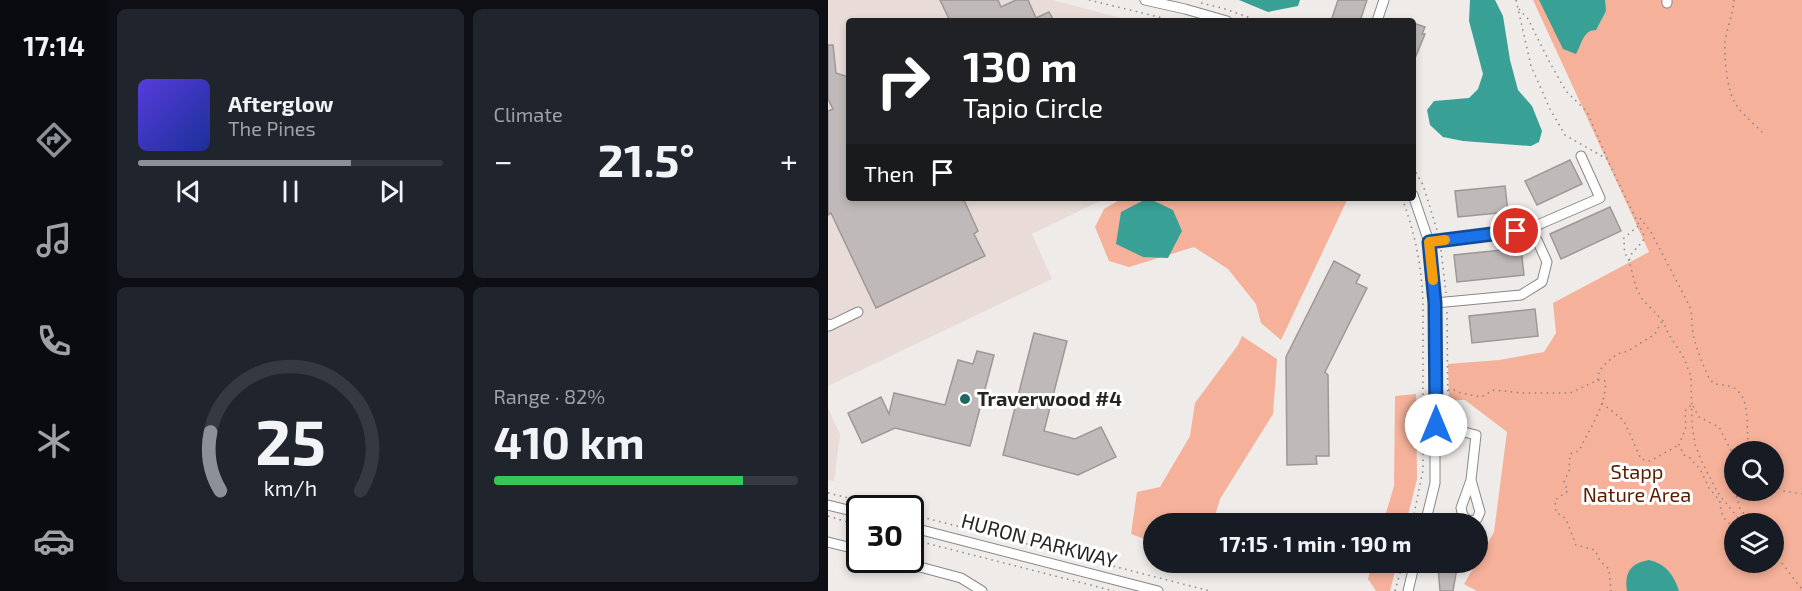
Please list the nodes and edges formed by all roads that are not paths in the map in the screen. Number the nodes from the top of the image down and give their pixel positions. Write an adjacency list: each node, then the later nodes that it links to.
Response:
1 (1145, 0): 3 (street)
2 (1384, 0): 4 (street)
3 (1216, 18)
4 (1378, 18)
5 (1581, 156): 7 (street)
6 (1415, 201): 8 (street)
7 (1524, 234): 8 (street); 9 (street)
8 (1429, 242): 9 (street)
9 (1435, 303): 12 (street)
10 (858, 312): 11 (street)
11 (828, 324)
12 (1436, 425): 13 (street); 16 (street)
13 (1471, 480): 17 (street); 18 (street)
14 (828, 505): 15 (street)
15 (846, 510)
16 (1428, 513)
17 (1462, 513)
18 (1479, 513)
19 (924, 530): 25 (street, HURON PARKWAY)
20 (828, 542): 21 (street)
21 (846, 546)
22 (924, 568): 24 (street)
23 (1412, 573): 26 (street)
24 (982, 591)
25 (1158, 591)
26 (1408, 591)

